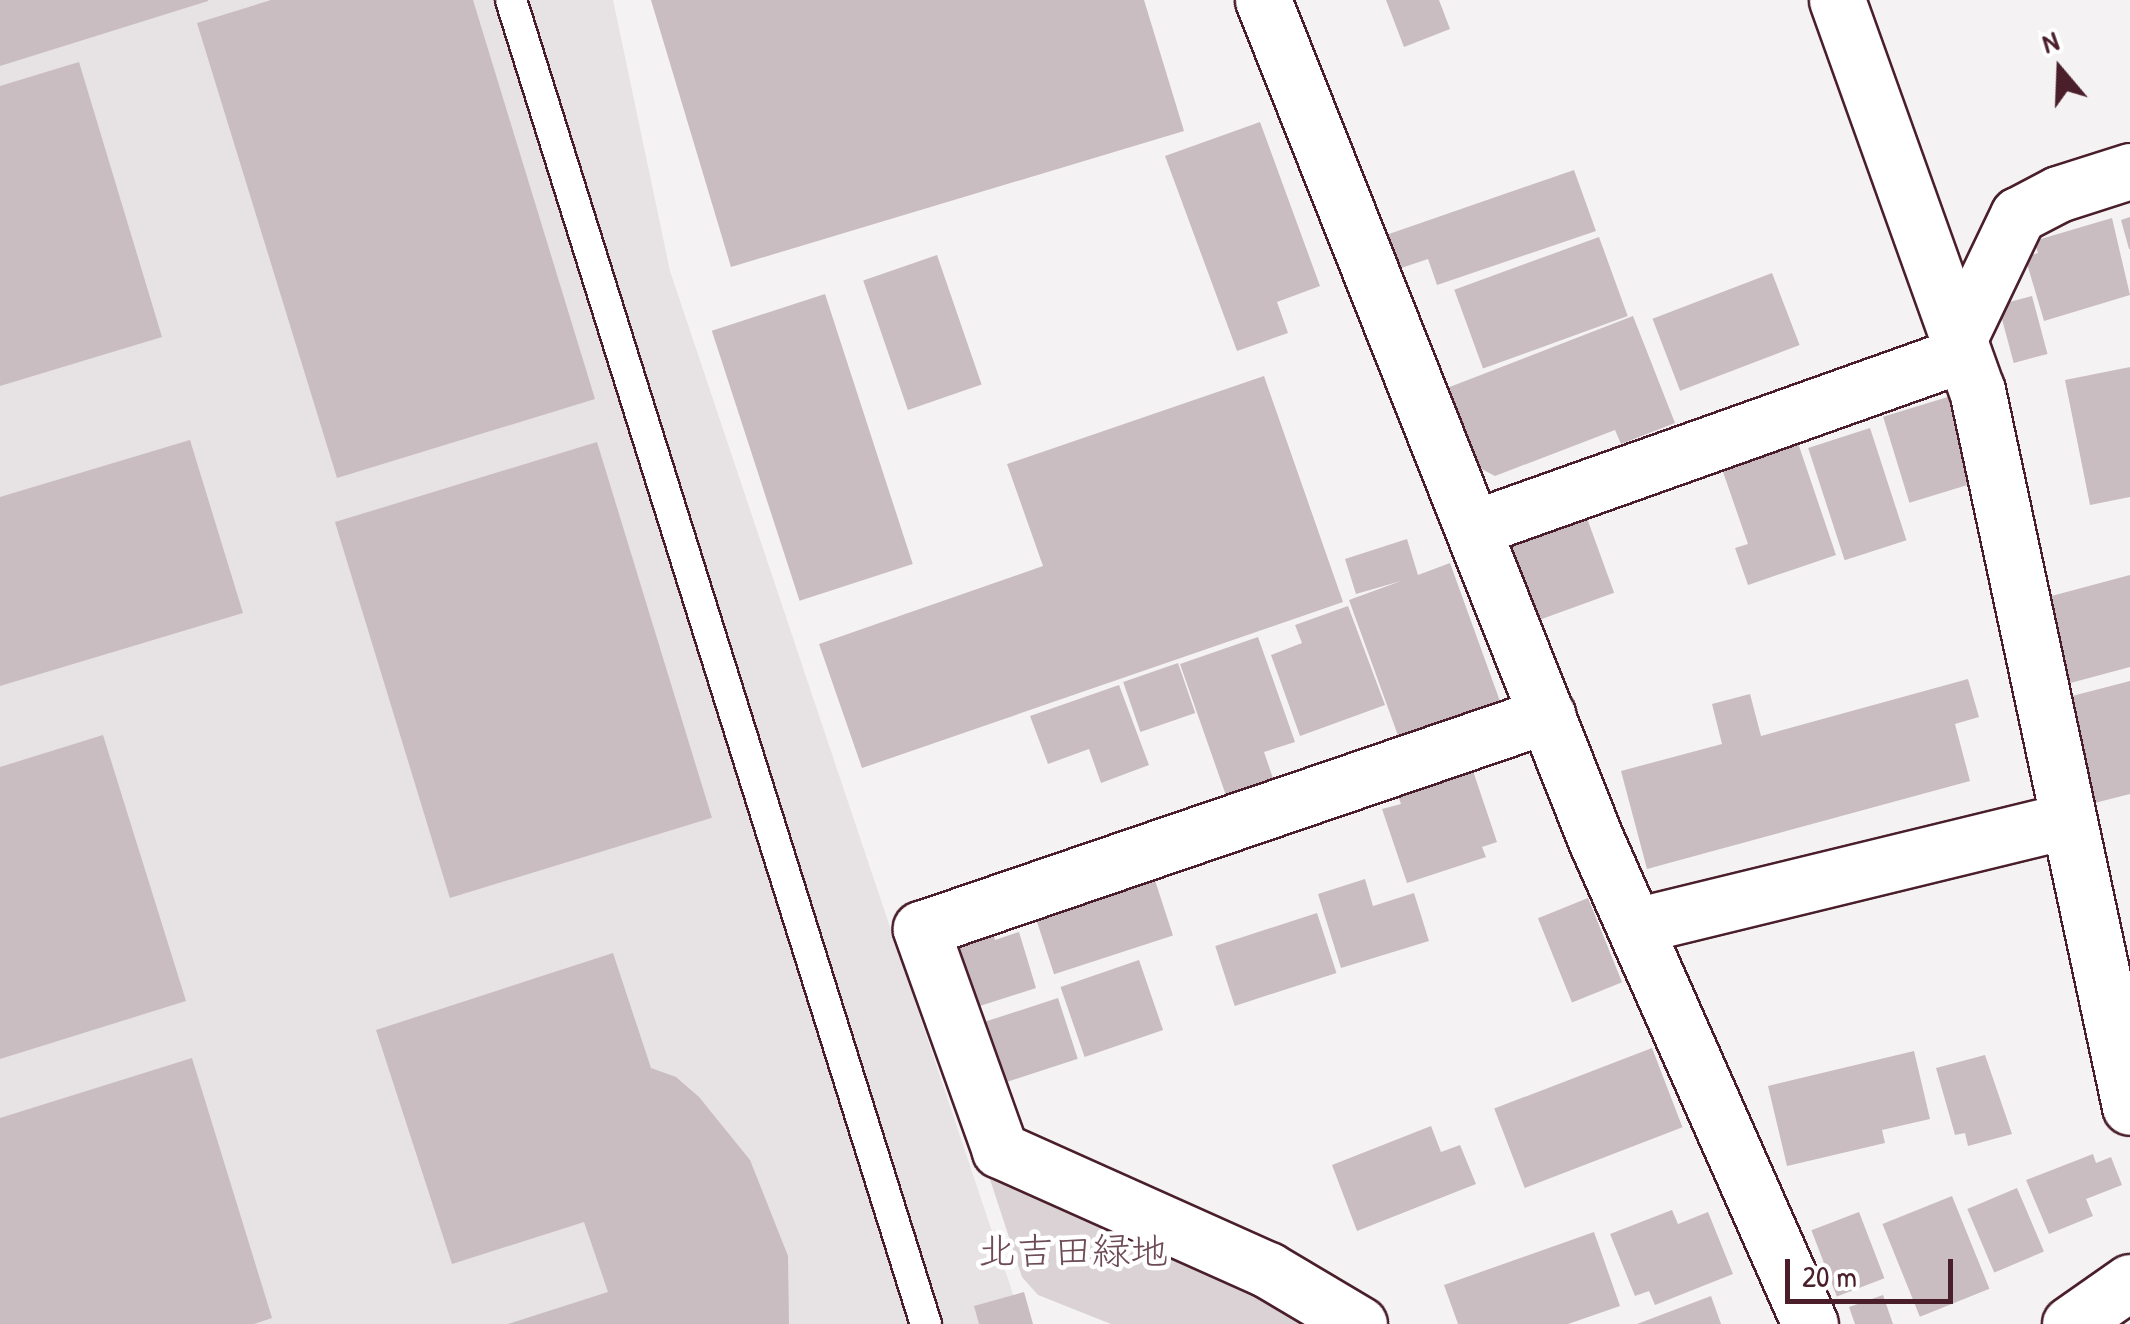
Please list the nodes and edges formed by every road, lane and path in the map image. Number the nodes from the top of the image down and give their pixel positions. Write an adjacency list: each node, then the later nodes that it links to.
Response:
1 (512, 0): 12 (lane)
2 (1263, 0): 6 (street)
3 (1836, 0): 5 (street)
4 (2130, 171): 5 (street)
5 (1959, 338): 6 (street); 8 (street)
6 (1474, 528): 7 (street)
7 (1547, 715): 9 (street); 13 (street)
8 (2065, 821): 9 (street); 10 (street)
9 (1635, 926): 14 (street)
10 (2130, 1107)
11 (2130, 1282): 15 (street)
12 (926, 1324)
13 (1359, 1324)
14 (1810, 1324)
15 (2070, 1324)

